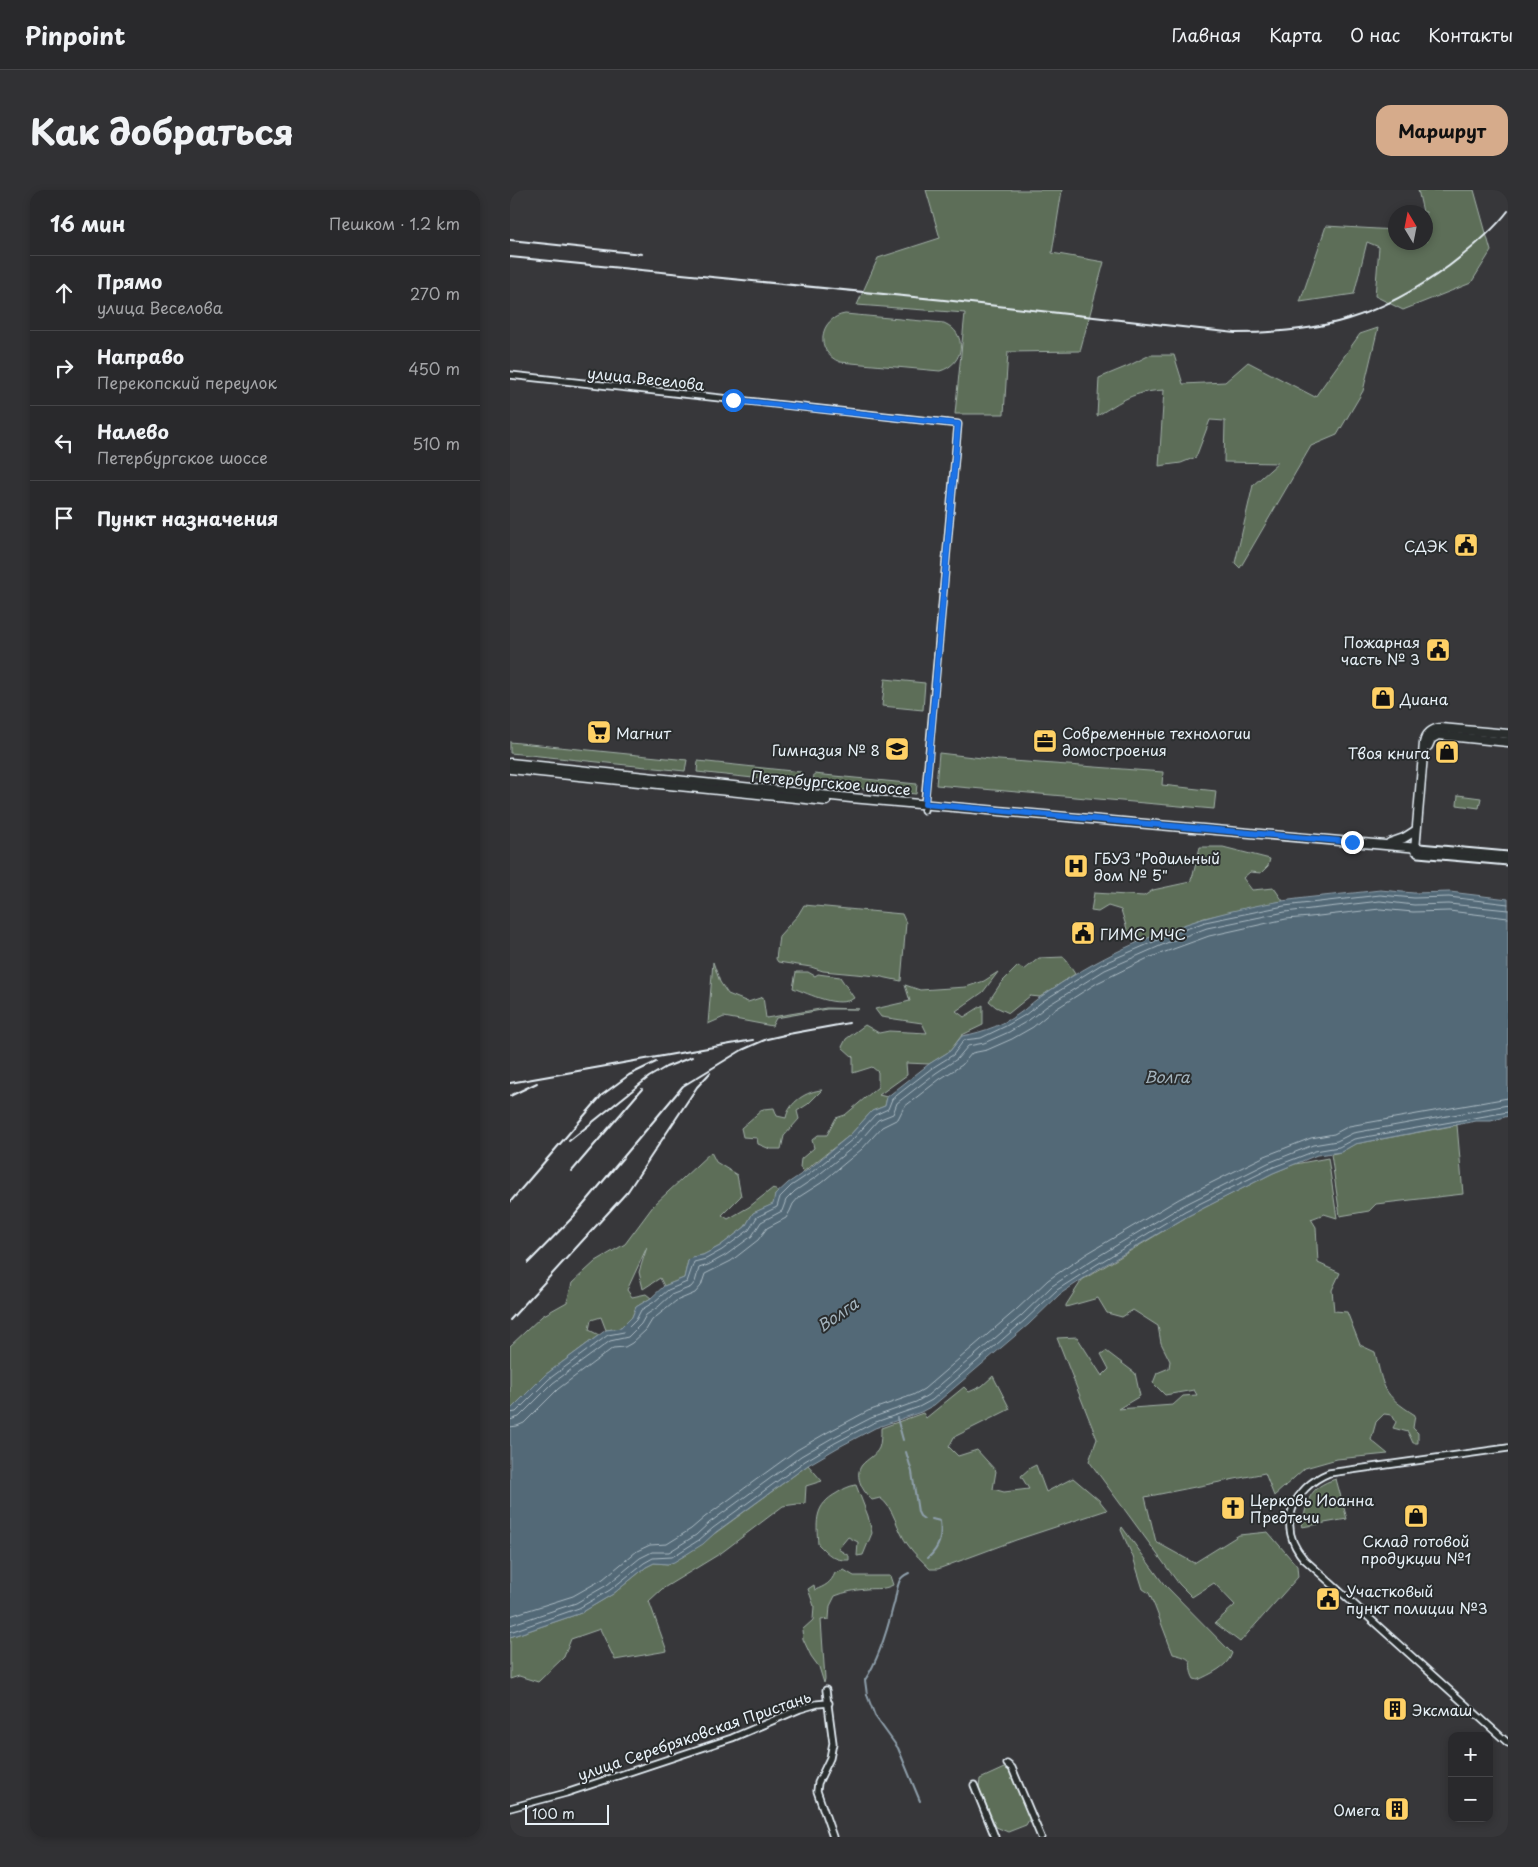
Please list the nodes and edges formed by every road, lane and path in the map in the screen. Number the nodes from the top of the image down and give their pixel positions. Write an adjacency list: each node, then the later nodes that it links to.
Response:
1 (510, 375): 6 (street, улица Веселова)
2 (1508, 734): 9 (main road)
3 (1508, 742): 11 (main road)
4 (510, 763): 6 (main road, Петербургское шоссе)
5 (510, 769): 6 (main road, Петербургское шоссе)
6 (925, 807): 7 (main road, Петербургское шоссе); 8 (main road, Петербургское шоссе)
7 (1055, 816): 8 (main road); 10 (main road, Петербургское шоссе)
8 (1047, 820): 11 (main road, Петербургское шоссе)
9 (1416, 831): 10 (main road); 11 (main road)
10 (1383, 844): 11 (main road, Петербургское шоссе)
11 (1417, 849): 12 (main road); 13 (main road)
12 (1508, 856)
13 (1508, 862)
14 (1508, 1448): 17 (street)
15 (826, 1690): 16 (street)
16 (828, 1703): 20 (street, улица Серебряковская Пристань); 21 (street)
17 (1508, 1743)
18 (1006, 1764): 23 (street)
19 (974, 1785): 22 (street)
20 (510, 1808)
21 (833, 1837)
22 (995, 1837)
23 (1041, 1837)

